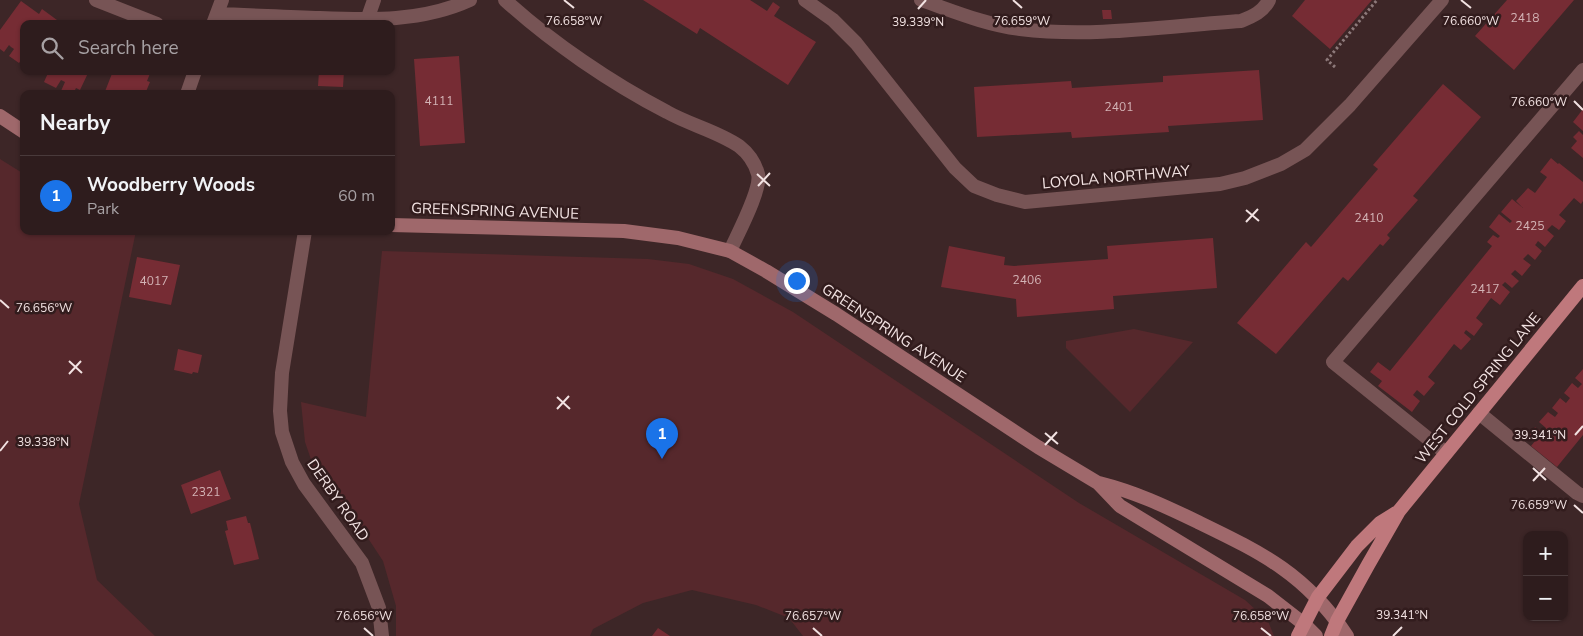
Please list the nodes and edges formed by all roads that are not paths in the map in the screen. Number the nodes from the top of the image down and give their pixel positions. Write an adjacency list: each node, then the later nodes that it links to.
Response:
1 (96, 0): 11 (street)
2 (222, 0): 10 (street)
3 (374, 0): 12 (street)
4 (470, 0): 12 (street)
5 (505, 0): 20 (street)
6 (805, 0): 9 (street, LOYOLA NORTHWAY)
7 (921, 0): 8 (street)
8 (1269, 0)
9 (1442, 0)
10 (215, 19): 12 (street)
11 (147, 20)
12 (367, 20)
13 (1583, 70): 23 (street)
14 (194, 75): 15 (street)
15 (188, 90)
16 (0, 116): 17 (main road)
17 (20, 129)
18 (395, 224): 20 (main road, GREENSPRING AVENUE)
19 (304, 235): 30 (street, DERBY ROAD)
20 (730, 251): 24 (main road, GREENSPRING AVENUE)
21 (1583, 286): 22 (main road, WEST COLD SPRING LANE)
22 (1479, 413): 23 (main road, WEST COLD SPRING LANE); 25 (street)
23 (1446, 453): 26 (main road, WEST COLD SPRING LANE)
24 (1098, 483): 27 (main road, GREENSPRING AVENUE); 29 (main road, GREENSPRING AVENUE)
25 (1583, 496)
26 (1399, 511): 27 (main road, WEST COLD SPRING LANE); 28 (main road, WEST COLD SPRING LANE)
27 (1318, 597): 28 (main road, GREENSPRING AVENUE); 29 (main road, WEST COLD SPRING LANE)
28 (1337, 622): 32 (main road, WEST COLD SPRING LANE); 33 (main road, GREENSPRING AVENUE)
29 (1301, 630): 31 (main road, GREENSPRING AVENUE)
30 (382, 636)
31 (1316, 636)
32 (1331, 636)
33 (1347, 636)

